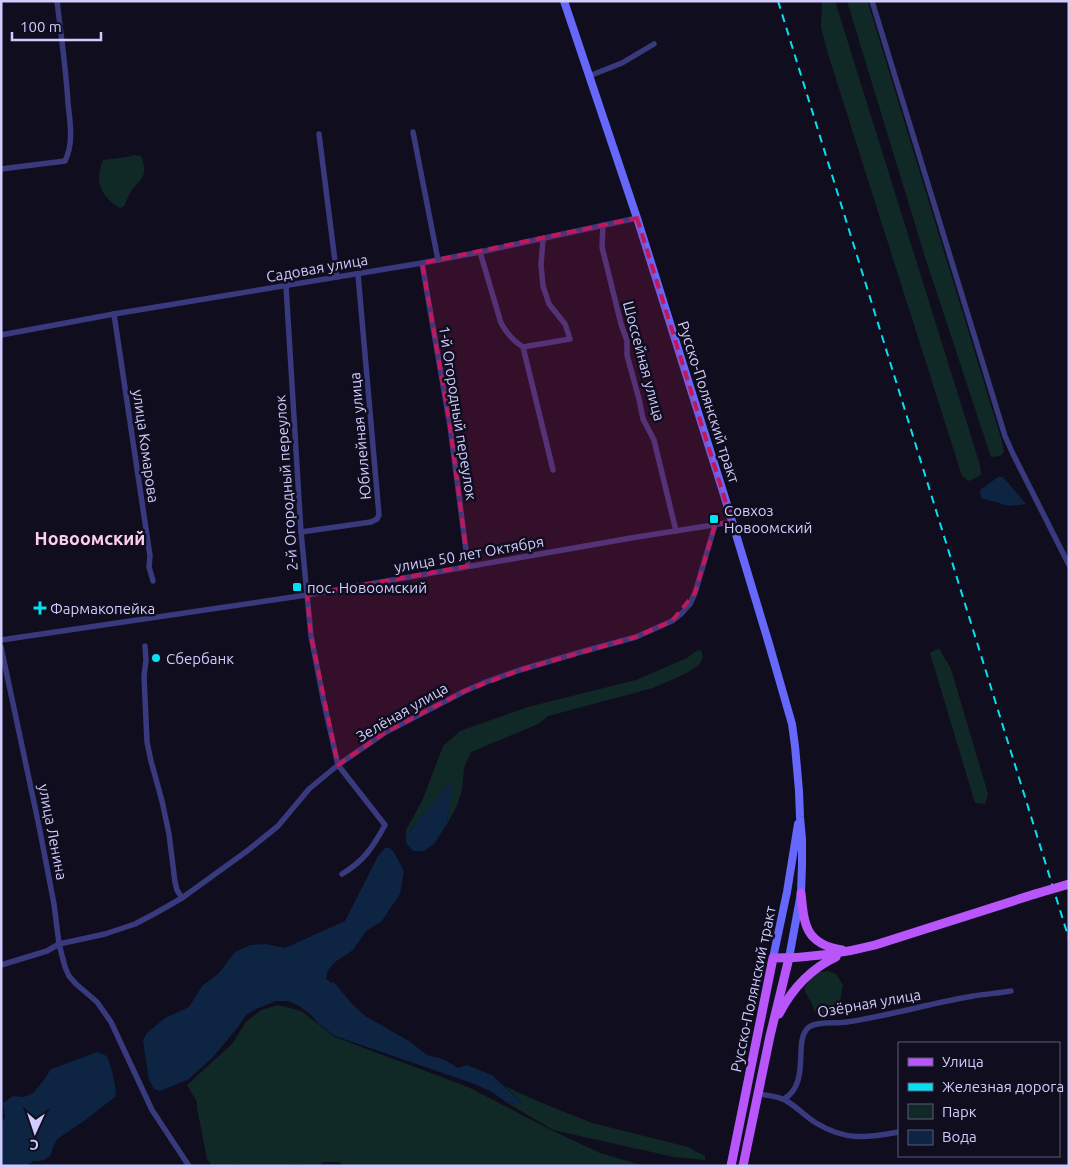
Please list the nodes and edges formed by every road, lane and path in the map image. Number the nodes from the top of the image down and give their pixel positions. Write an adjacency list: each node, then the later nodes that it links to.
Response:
1 (58, 1): 8 (street)
2 (564, 1): 5 (main road, Русско-Полянский тракт)
3 (872, 1): 26 (street)
4 (654, 44): 5 (street)
5 (589, 76): 9 (main road, Русско-Полянский тракт)
6 (413, 132): 13 (street)
7 (319, 134): 16 (street)
8 (1, 169)
9 (637, 218): 10 (street, Садовая улица); 22 (main road, Русско-Полянский тракт)
10 (604, 225): 11 (street, Садовая улица); 24 (street, Шоссейная улица)
11 (543, 239): 12 (street, Садовая улица); 20 (street)
12 (480, 252): 13 (street, Садовая улица); 20 (street)
13 (438, 260): 14 (street, Садовая улица)
14 (422, 263): 15 (street, Садовая улица); 27 (street, 1-й Огородный переулок)
15 (358, 274): 16 (street, Садовая улица); 25 (street, Юбилейная улица)
16 (337, 277): 17 (street, Садовая улица)
17 (286, 286): 18 (street, Садовая улица); 25 (street, 2-й Огородный переулок)
18 (114, 314): 19 (street, Садовая улица); 28 (street, улица Комарова)
19 (1, 335)
20 (524, 347): 21 (street)
21 (553, 470)
22 (732, 522): 23 (street, улица 50 лет Октября); 34 (main road, Русско-Полянский тракт)
23 (715, 524): 24 (street, улица 50 лет Октября); 33 (street, Зелёная улица)
24 (676, 531): 27 (street, улица 50 лет Октября)
25 (301, 532): 29 (street, 2-й Огородный переулок)
26 (1069, 565)
27 (468, 566): 29 (street, улица 50 лет Октября)
28 (153, 581)
29 (307, 595): 30 (street, улица 50 лет Октября); 33 (street, 2-й Огородный переулок)
30 (1, 640)
31 (145, 646): 38 (street)
32 (1, 647): 39 (street, улица Ленина)
33 (338, 765): 35 (street); 38 (street, Зелёная улица)
34 (800, 817): 37 (main road, Русско-Полянский тракт); 41 (main road, Русско-Полянский тракт)
35 (342, 874)
36 (1069, 884): 40 (main road, bridge)
37 (801, 893): 40 (main road); 42 (main road, Русско-Полянский тракт)
38 (182, 898): 39 (street, Зелёная улица)
39 (59, 944): 43 (street, Зелёная улица); 49 (street, улица Ленина)
40 (850, 952): 42 (main road); 45 (main road)
41 (774, 958): 42 (main road); 50 (main road, Русско-Полянский тракт)
42 (788, 958): 45 (main road, Русско-Полянский тракт)
43 (1, 965)
44 (1011, 991): 47 (street, Озёрная улица)
45 (770, 1036): 46 (main road, Русско-Полянский тракт)
46 (758, 1094): 47 (street); 51 (main road, Русско-Полянский тракт)
47 (784, 1099): 48 (street)
48 (898, 1132)
49 (189, 1166)
50 (731, 1166)
51 (743, 1166)

